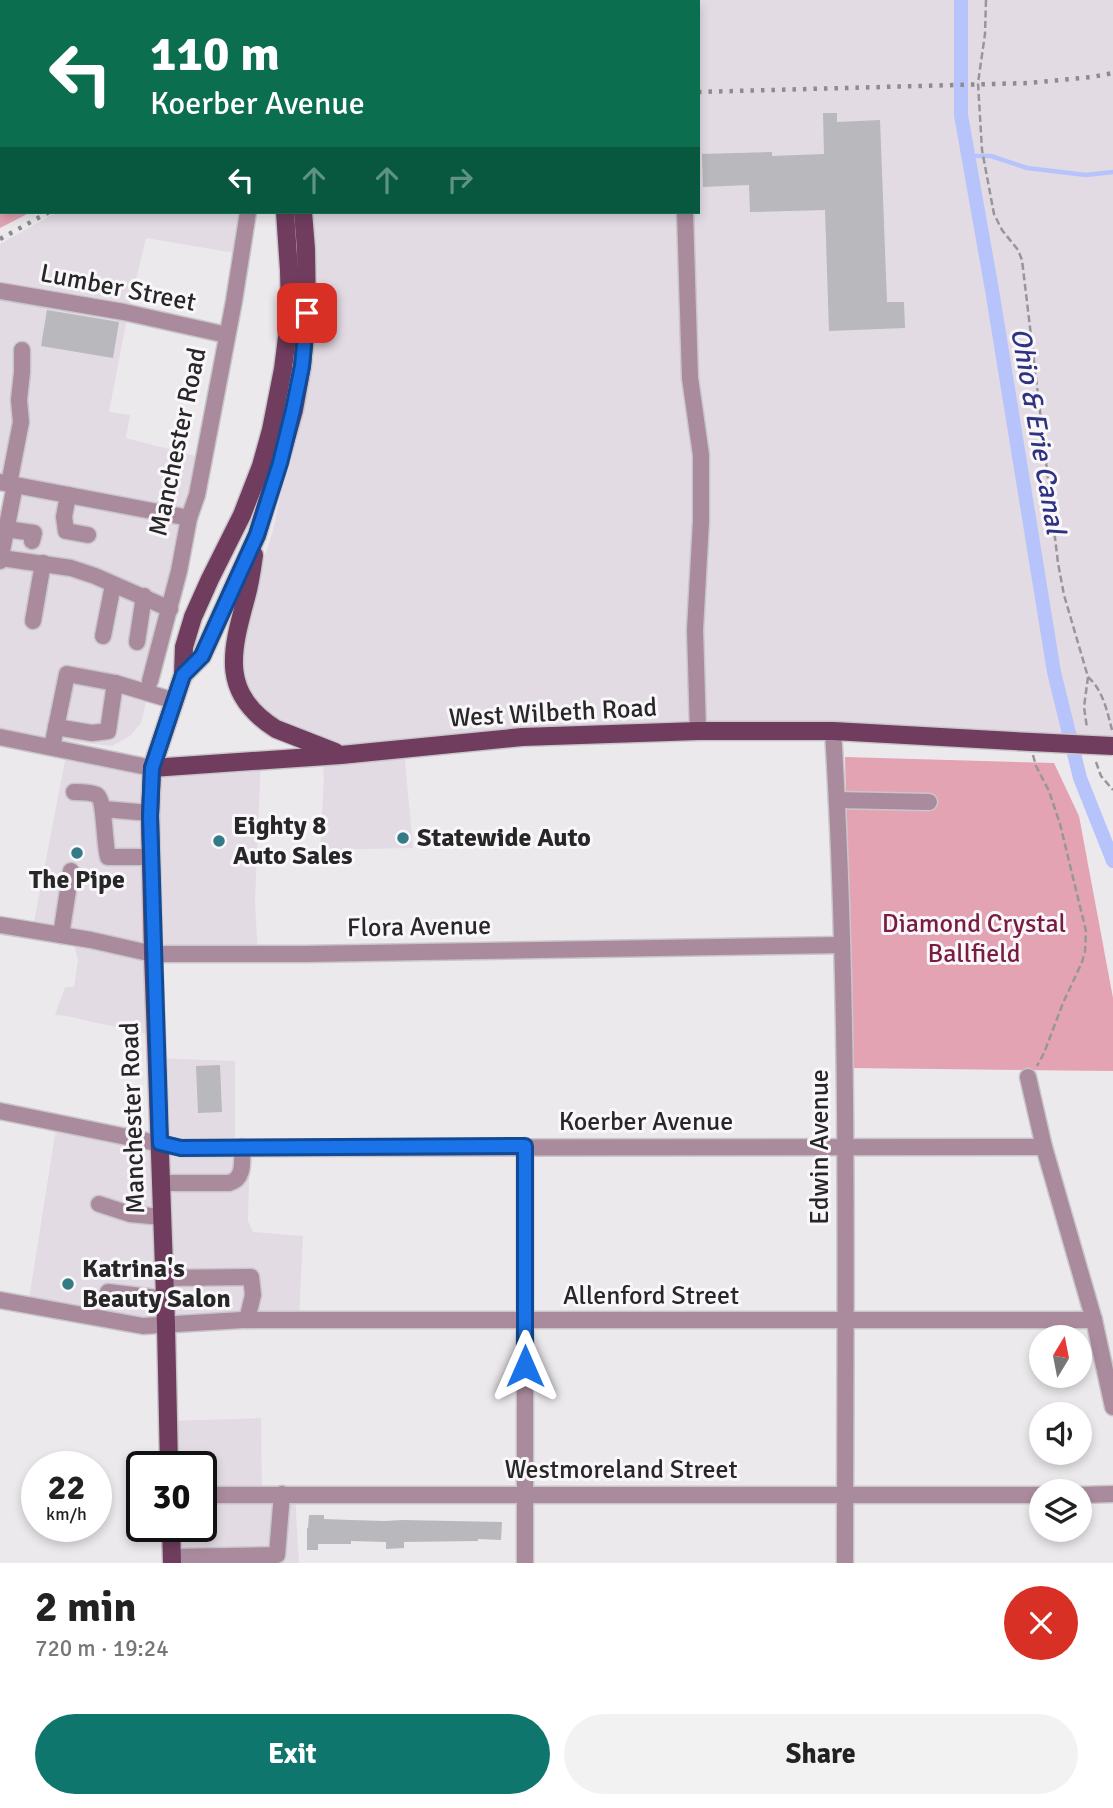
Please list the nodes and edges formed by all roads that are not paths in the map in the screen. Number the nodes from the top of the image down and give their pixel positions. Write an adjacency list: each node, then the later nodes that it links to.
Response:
1 (248, 214): 6 (street, Manchester Road)
2 (285, 214): 23 (main road)
3 (303, 214): 13 (main road)
4 (685, 214): 28 (street)
5 (0, 291): 6 (street, Lumber Street)
6 (227, 335): 10 (street, Manchester Road)
7 (22, 349): 8 (street)
8 (8, 484): 9 (street); 11 (street)
9 (68, 495): 10 (street); 12 (street)
10 (188, 518): 19 (street, Manchester Road)
11 (6, 529): 14 (street); 15 (street)
12 (88, 535)
13 (257, 535): 23 (main road); 33 (main road)
14 (33, 541)
15 (0, 560): 16 (street)
16 (43, 563): 17 (street); 20 (street)
17 (113, 585): 18 (street); 21 (street)
18 (144, 596): 19 (street); 22 (street)
19 (170, 608): 24 (street, Manchester Road)
20 (33, 621)
21 (103, 636)
22 (137, 642)
23 (183, 675): 26 (main road, Manchester Road)
24 (150, 681)
25 (115, 683): 26 (street); 27 (street); 27 (street)
26 (175, 701): 34 (main road, Manchester Road)
27 (56, 727): 32 (street)
28 (698, 731): 29 (main road, West Wilbeth Road); 33 (main road, West Wilbeth Road)
29 (833, 731): 31 (main road, West Wilbeth Road, bridge); 36 (street, Edwin Avenue)
30 (0, 737): 32 (street, West Wilbeth Road)
31 (1113, 746)
32 (52, 747): 34 (street, West Wilbeth Road)
33 (341, 755): 34 (main road, West Wilbeth Road)
34 (152, 768): 39 (main road, Manchester Road)
35 (74, 792): 38 (street)
36 (837, 800): 37 (street); 44 (street, Edwin Avenue)
37 (929, 802)
38 (103, 808): 39 (street); 40 (street)
39 (150, 813): 40 (main road, Manchester Road)
40 (151, 857): 45 (main road, Manchester Road)
41 (71, 871): 43 (street)
42 (0, 925): 43 (street, Flora Avenue)
43 (61, 935): 45 (street, Flora Avenue)
44 (842, 945): 45 (street, Flora Avenue); 51 (street, Edwin Avenue)
45 (153, 954): 48 (main road, Manchester Road)
46 (1028, 1077): 52 (street)
47 (0, 1111): 48 (street, Koerber Avenue)
48 (160, 1143): 50 (street, Koerber Avenue); 53 (main road, Manchester Road)
49 (525, 1146): 50 (street, Koerber Avenue); 51 (street, Koerber Avenue); 61 (street)
50 (243, 1147): 53 (street)
51 (845, 1147): 52 (street, Koerber Avenue); 63 (street, Edwin Avenue)
52 (1044, 1147): 62 (street)
53 (161, 1182): 55 (main road, Manchester Road)
54 (99, 1204): 55 (street)
55 (162, 1217): 56 (main road, Manchester Road)
56 (164, 1278): 58 (main road, Manchester Road); 60 (street)
57 (108, 1292): 58 (street)
58 (165, 1299): 64 (main road, Manchester Road)
59 (0, 1300): 64 (street, Allenford Street)
60 (247, 1320): 61 (street, Allenford Street); 64 (street, Allenford Street)
61 (524, 1320): 63 (street, Allenford Street); 68 (street)
62 (1094, 1320): 63 (street, Allenford Street); 65 (street)
63 (845, 1321): 73 (street, Edwin Avenue)
64 (166, 1325): 66 (main road, Manchester Road)
65 (1113, 1407)
66 (169, 1451)
67 (282, 1494): 68 (street, Westmoreland Street); 70 (street, Westmoreland Street); 75 (street)
68 (525, 1494): 73 (street, Westmoreland Street); 77 (street)
69 (1113, 1494): 72 (street)
70 (217, 1495)
71 (1029, 1495): 73 (street, Westmoreland Street)
72 (1092, 1495)
73 (845, 1496): 78 (street, Edwin Avenue)
74 (171, 1542): 76 (main road)
75 (270, 1559): 76 (street)
76 (172, 1560)
77 (525, 1563)
78 (845, 1563)

